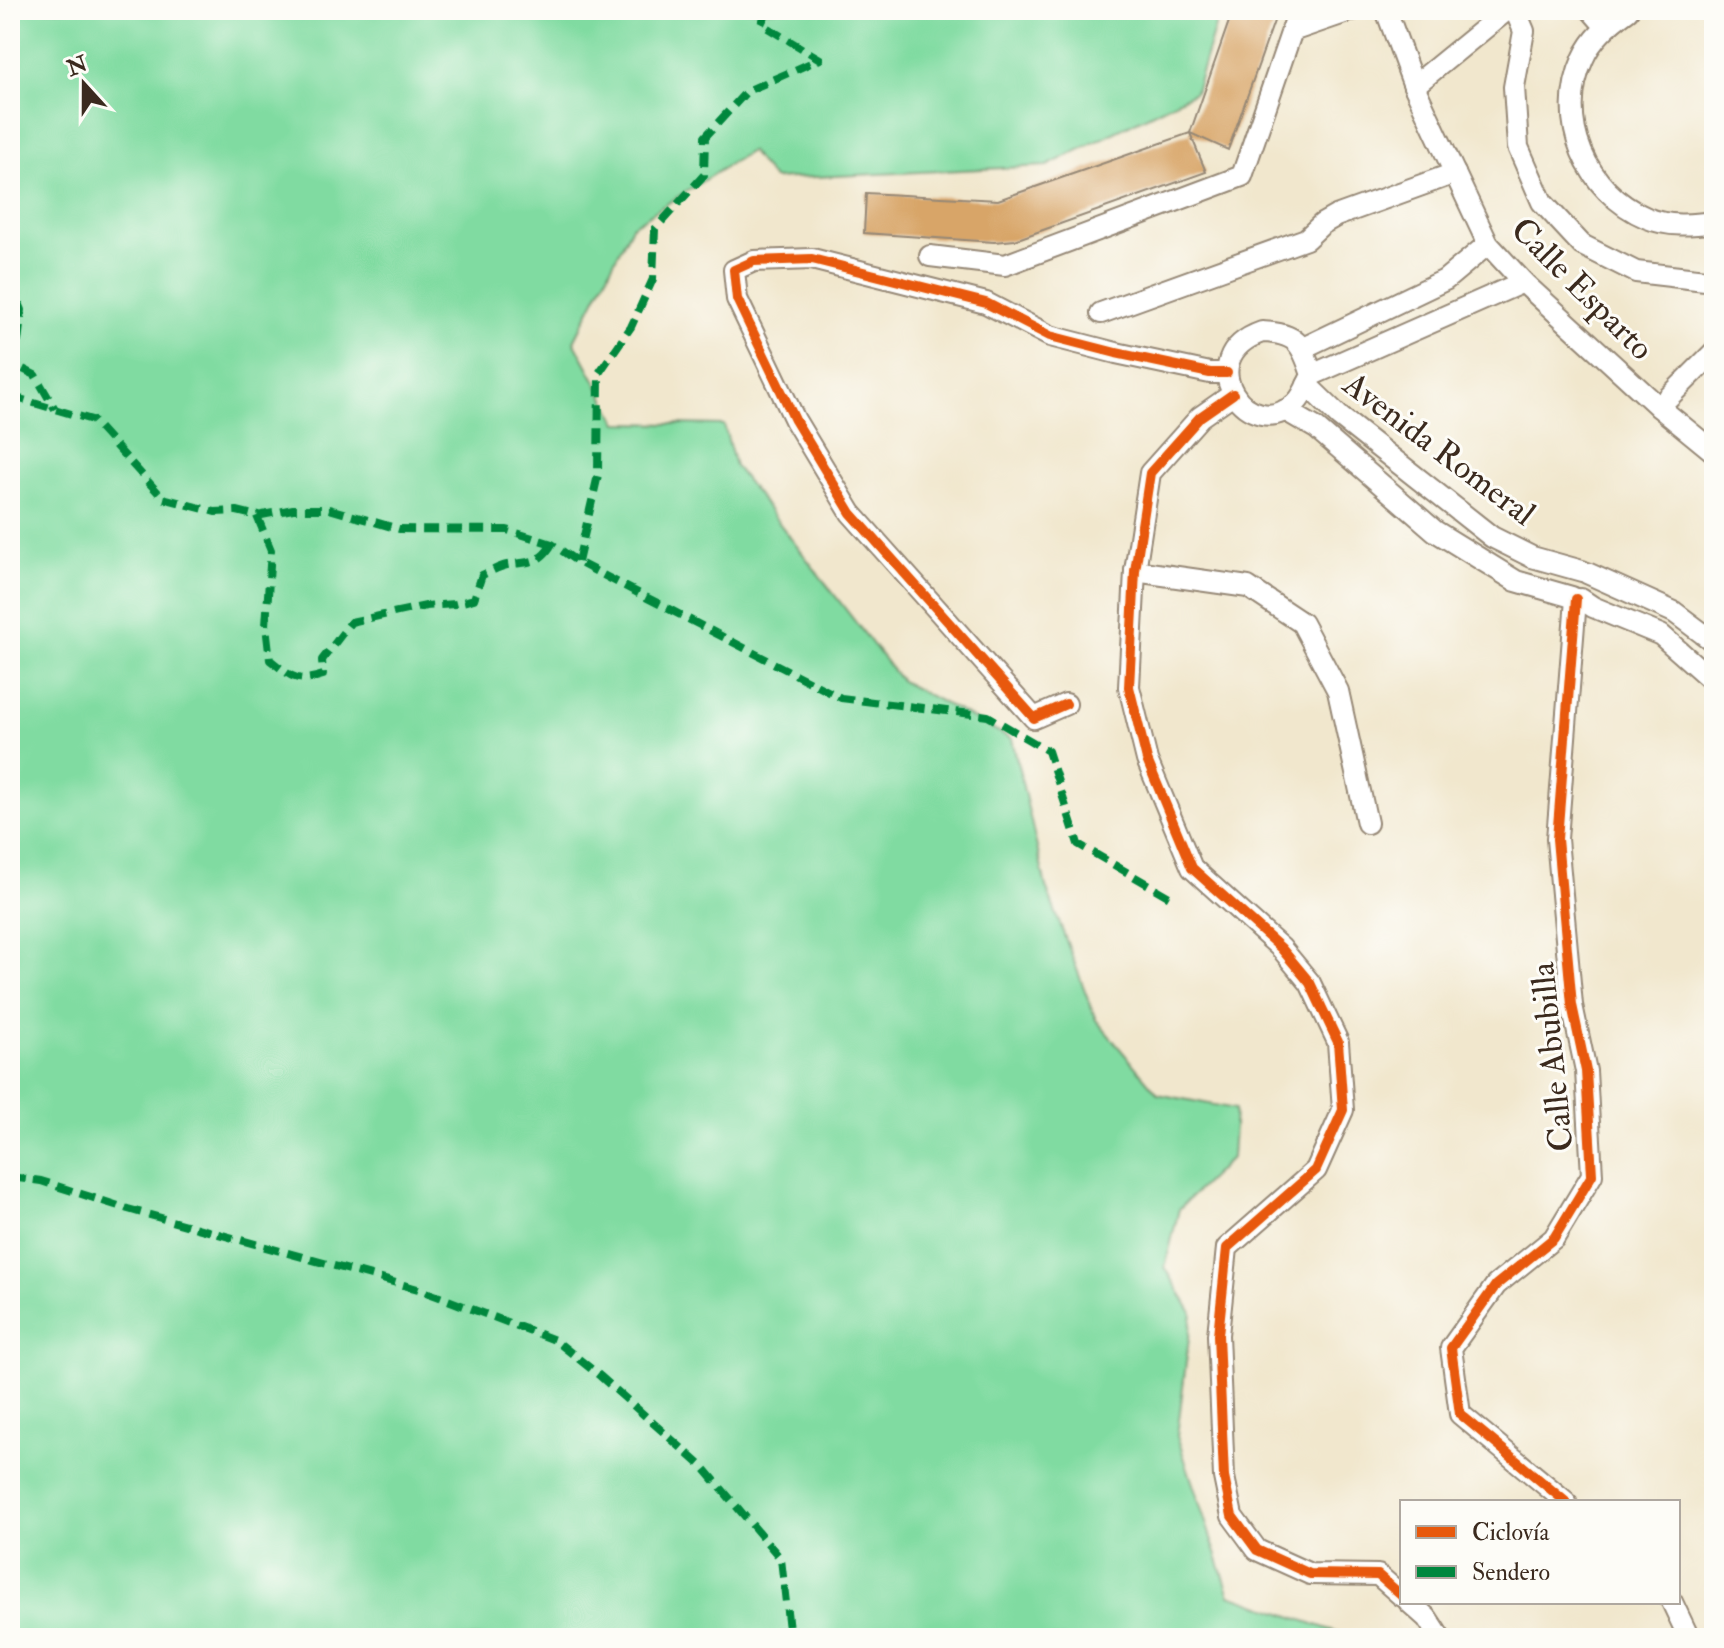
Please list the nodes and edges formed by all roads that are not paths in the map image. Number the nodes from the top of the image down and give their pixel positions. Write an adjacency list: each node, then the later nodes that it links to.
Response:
1 (1299, 10): 9 (street)
2 (1353, 10): 9 (street)
3 (1386, 10): 10 (street, Calle Esparto)
4 (1507, 10): 10 (street)
5 (1515, 10): 15 (street)
6 (1591, 10): 8 (street)
7 (1628, 10): 8 (street)
8 (1605, 26): 12 (street)
9 (1292, 31): 14 (street)
10 (1414, 86): 11 (street, Calle Esparto)
11 (1455, 173): 13 (street, Calle Esparto); 17 (street)
12 (1714, 222)
13 (1488, 244): 16 (street, Calle Esparto); 18 (street)
14 (930, 256)
15 (1714, 281)
16 (1523, 282): 21 (street); 23 (street, Calle Esparto)
17 (1101, 313)
18 (1303, 348): 20 (street); 21 (street)
19 (1714, 352): 23 (street)
20 (1227, 373): 22 (street); 31 (street)
21 (1309, 380): 24 (street); 27 (street, Avenida Romeral)
22 (1233, 394): 24 (street); 26 (street)
23 (1659, 407): 25 (street, Calle Esparto)
24 (1285, 410): 28 (street, Avenida Romeral)
25 (1714, 452)
26 (1135, 571): 32 (street); 34 (street)
27 (1584, 572): 28 (street, Calle Abubilla); 29 (street, Avenida Romeral)
28 (1576, 598): 30 (street, Avenida Romeral); 33 (street, Calle Abubilla)
29 (1714, 642)
30 (1714, 682)
31 (1066, 704)
32 (1367, 823)
33 (1564, 1500)
34 (1400, 1594)
35 (1411, 1604): 37 (street)
36 (1673, 1604): 38 (street)
37 (1440, 1638)
38 (1689, 1638)

